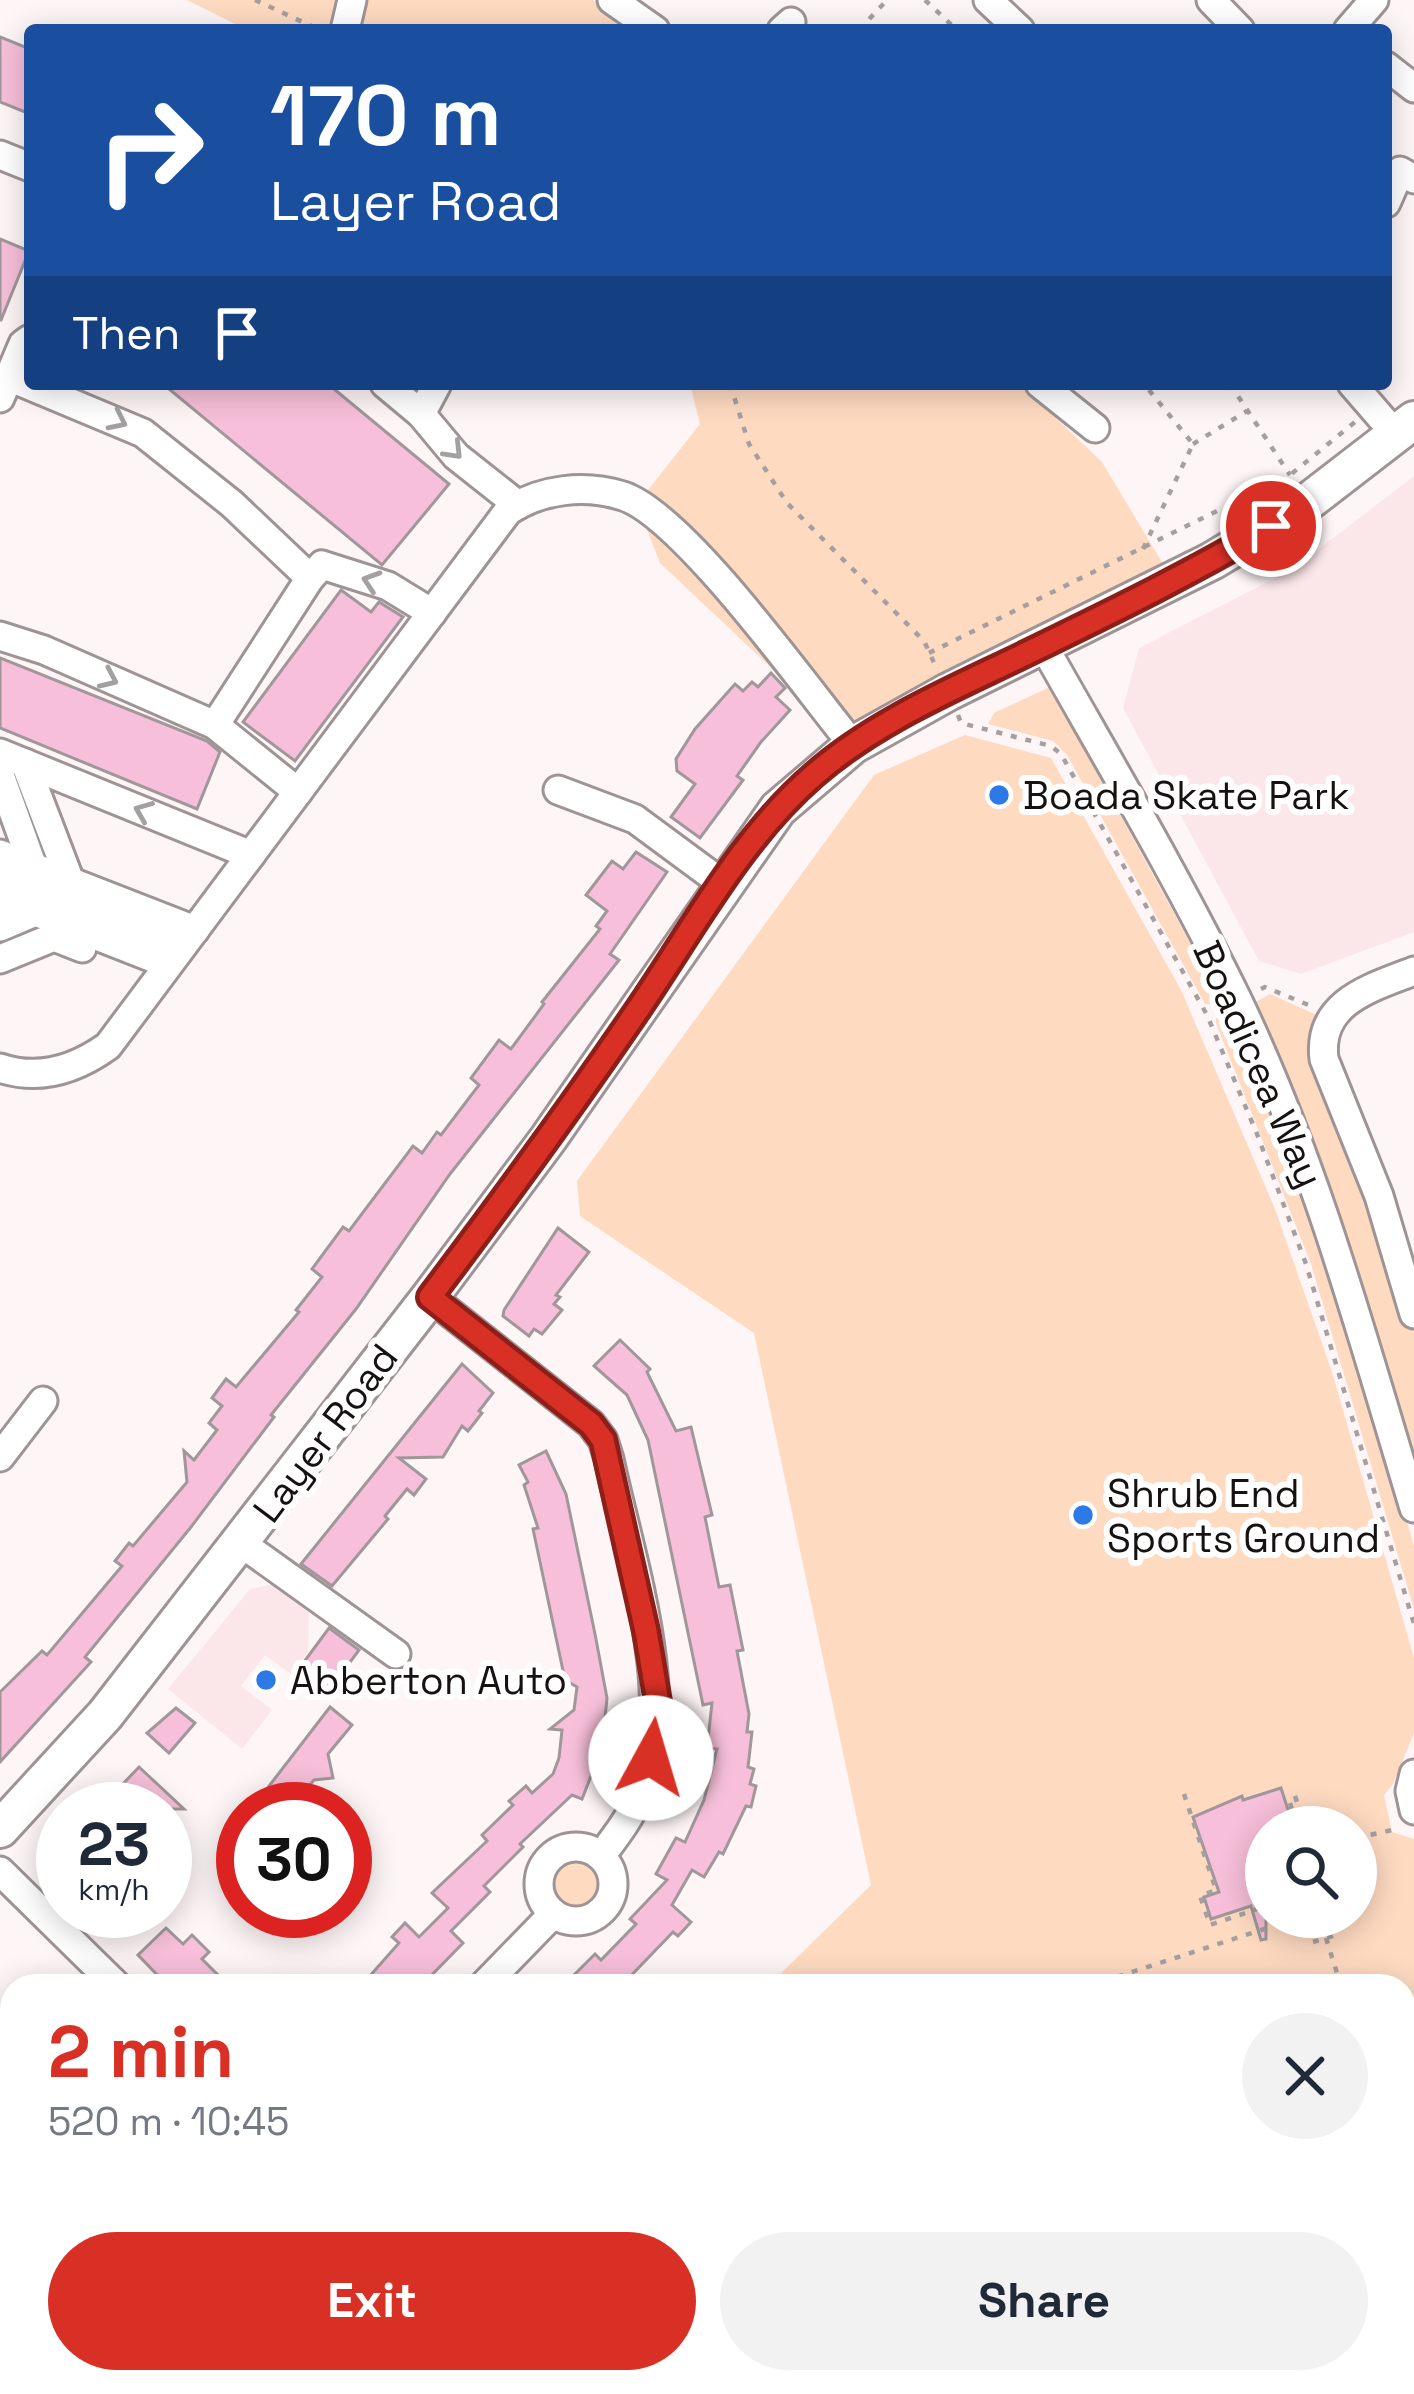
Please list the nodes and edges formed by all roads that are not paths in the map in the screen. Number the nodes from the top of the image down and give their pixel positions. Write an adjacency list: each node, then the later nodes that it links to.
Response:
1 (612, 0): 5 (street)
2 (988, 0): 6 (street)
3 (1211, 0): 7 (street)
4 (1374, 0): 8 (street)
5 (646, 24)
6 (1014, 24)
7 (1234, 24)
8 (1353, 24)
9 (1409, 165): 10 (street)
10 (1392, 193)
11 (24, 343): 12 (street)
12 (5, 387): 21 (street, one-way to 21)
13 (392, 390): 17 (street)
14 (434, 390): 17 (street)
15 (1057, 390): 18 (street)
16 (1358, 390): 19 (street)
17 (421, 414): 20 (street, one-way to 20)
18 (1095, 428)
19 (1406, 428): 24 (main road, Layer Road)
20 (518, 505): 22 (street); 26 (street)
21 (310, 578): 22 (street, one-way to 21); 25 (street)
22 (432, 613): 29 (street)
23 (0, 636): 25 (street, one-way to 25)
24 (1042, 645): 26 (main road, Layer Road); 43 (street, Boadicea Way)
25 (215, 725): 29 (street)
26 (853, 745): 32 (main road, Layer Road)
27 (8, 764): 30 (street, one-way to 27); 31 (street); 33 (street)
28 (558, 790): 32 (street)
29 (298, 792): 30 (street)
30 (251, 855): 35 (street)
31 (70, 881): 33 (street); 35 (street)
32 (723, 884): 39 (main road, Layer Road)
33 (11, 889): 34 (street); 35 (street)
34 (55, 937): 35 (street); 36 (street)
35 (175, 955): 38 (street)
36 (0, 959)
37 (1414, 971): 40 (street, Boadicea Way)
38 (0, 1067)
39 (430, 1297): 44 (main road, Layer Road); 49 (street)
40 (1414, 1314)
41 (44, 1402): 42 (street)
42 (0, 1457)
43 (1414, 1508)
44 (241, 1543): 45 (street); 48 (main road, Layer Road)
45 (396, 1654)
46 (1414, 1774): 47 (street)
47 (1405, 1815)
48 (0, 1829)
49 (601, 1856): 51 (street); 51 (street)
50 (0, 1871): 52 (street)
51 (553, 1914): 53 (street)
52 (105, 1974)
53 (495, 1974)

